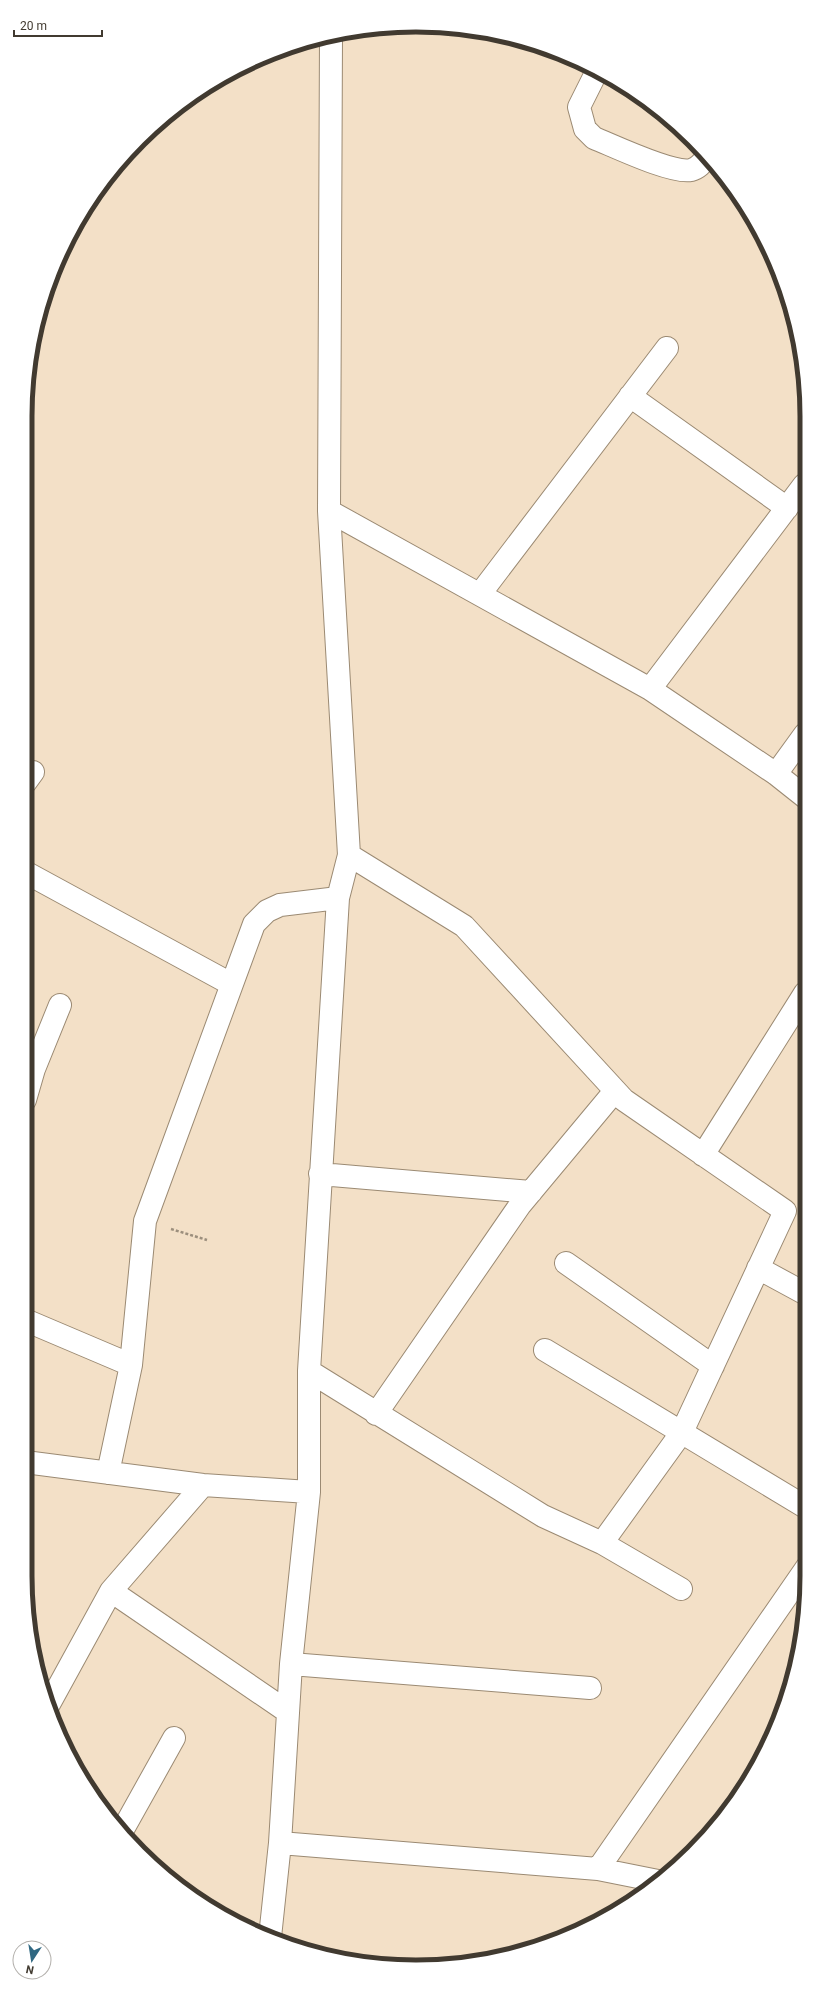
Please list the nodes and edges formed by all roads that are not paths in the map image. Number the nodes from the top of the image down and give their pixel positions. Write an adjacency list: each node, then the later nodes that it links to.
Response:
1 (331, 42): 8 (street)
2 (594, 76): 3 (street)
3 (704, 161)
4 (667, 348): 5 (street)
5 (630, 396): 7 (street); 9 (street)
6 (800, 491): 7 (street)
7 (787, 508): 10 (street)
8 (329, 511): 9 (street); 14 (street)
9 (480, 594): 10 (street)
10 (650, 689): 12 (street)
11 (800, 741): 12 (street)
12 (776, 774): 13 (street)
13 (800, 793)
14 (349, 855): 16 (street); 21 (street)
15 (32, 876): 17 (street)
16 (338, 898): 17 (street); 23 (street)
17 (231, 984): 30 (street)
18 (800, 1001): 22 (street)
19 (60, 1005): 20 (street)
20 (32, 1076)
21 (616, 1091): 22 (street); 24 (street)
22 (703, 1155): 26 (street)
23 (320, 1174): 24 (street); 32 (street)
24 (531, 1192): 33 (street)
25 (566, 1263): 31 (street)
26 (758, 1268): 27 (street); 31 (street)
27 (800, 1291)
28 (32, 1323): 30 (street)
29 (545, 1350): 34 (street)
30 (131, 1365): 36 (street)
31 (713, 1366): 34 (street)
32 (309, 1371): 33 (street); 38 (street)
33 (376, 1414): 40 (street)
34 (682, 1432): 39 (street); 40 (street)
35 (32, 1463): 36 (street)
36 (108, 1473): 37 (street)
37 (203, 1484): 38 (street); 43 (street)
38 (309, 1492): 44 (street)
39 (800, 1504)
40 (602, 1543): 42 (street)
41 (800, 1577): 51 (street)
42 (681, 1589)
43 (111, 1591): 46 (street); 47 (street)
44 (291, 1664): 45 (street); 47 (street)
45 (590, 1688)
46 (52, 1699)
47 (288, 1712): 50 (street)
48 (174, 1738): 49 (street)
49 (125, 1826)
50 (280, 1843): 51 (street); 53 (street)
51 (598, 1869): 52 (street)
52 (652, 1880)
53 (271, 1932)

